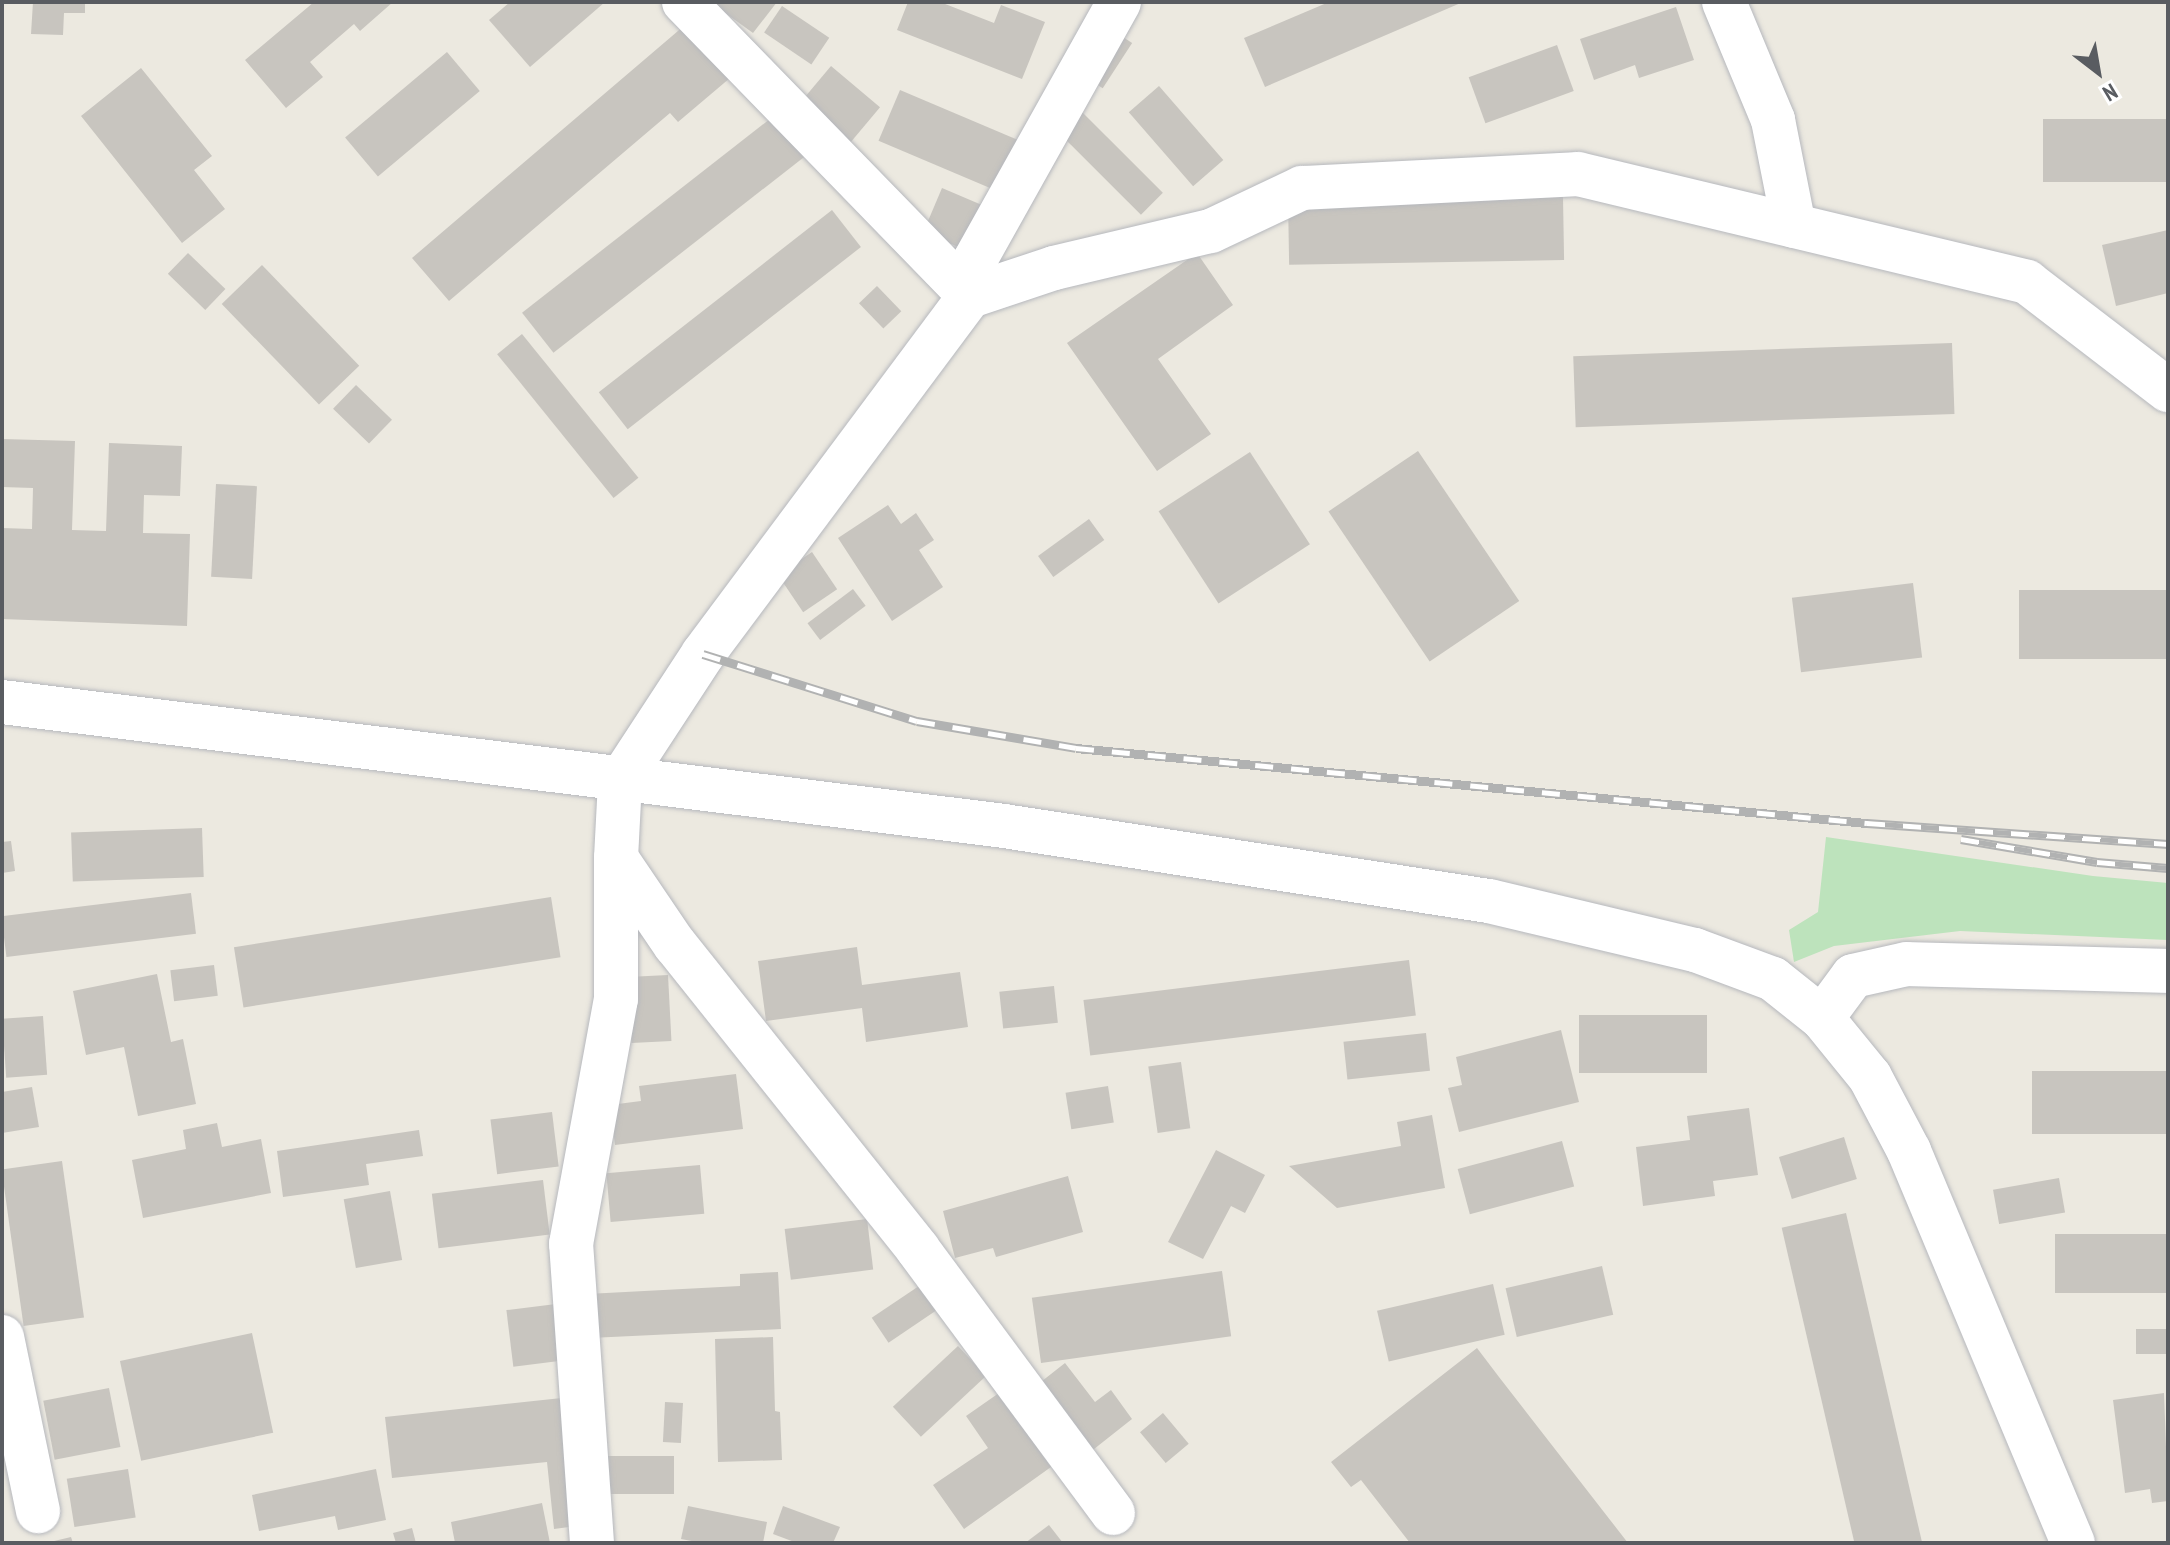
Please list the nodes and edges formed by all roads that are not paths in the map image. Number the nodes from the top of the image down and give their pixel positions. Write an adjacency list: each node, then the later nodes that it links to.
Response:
1 (684, 2): 5 (street)
2 (1119, 2): 5 (street)
3 (1724, 2): 4 (street)
4 (1794, 226): 5 (street); 6 (street)
5 (970, 296): 8 (street)
6 (2168, 390)
7 (2, 702): 8 (street)
8 (620, 781): 9 (street); 11 (street)
9 (616, 858): 14 (street); 15 (street)
10 (2168, 971): 11 (street)
11 (1822, 1018): 16 (street)
12 (2, 1337): 13 (street)
13 (38, 1511)
14 (1113, 1513)
15 (592, 1543)
16 (2073, 1543)

